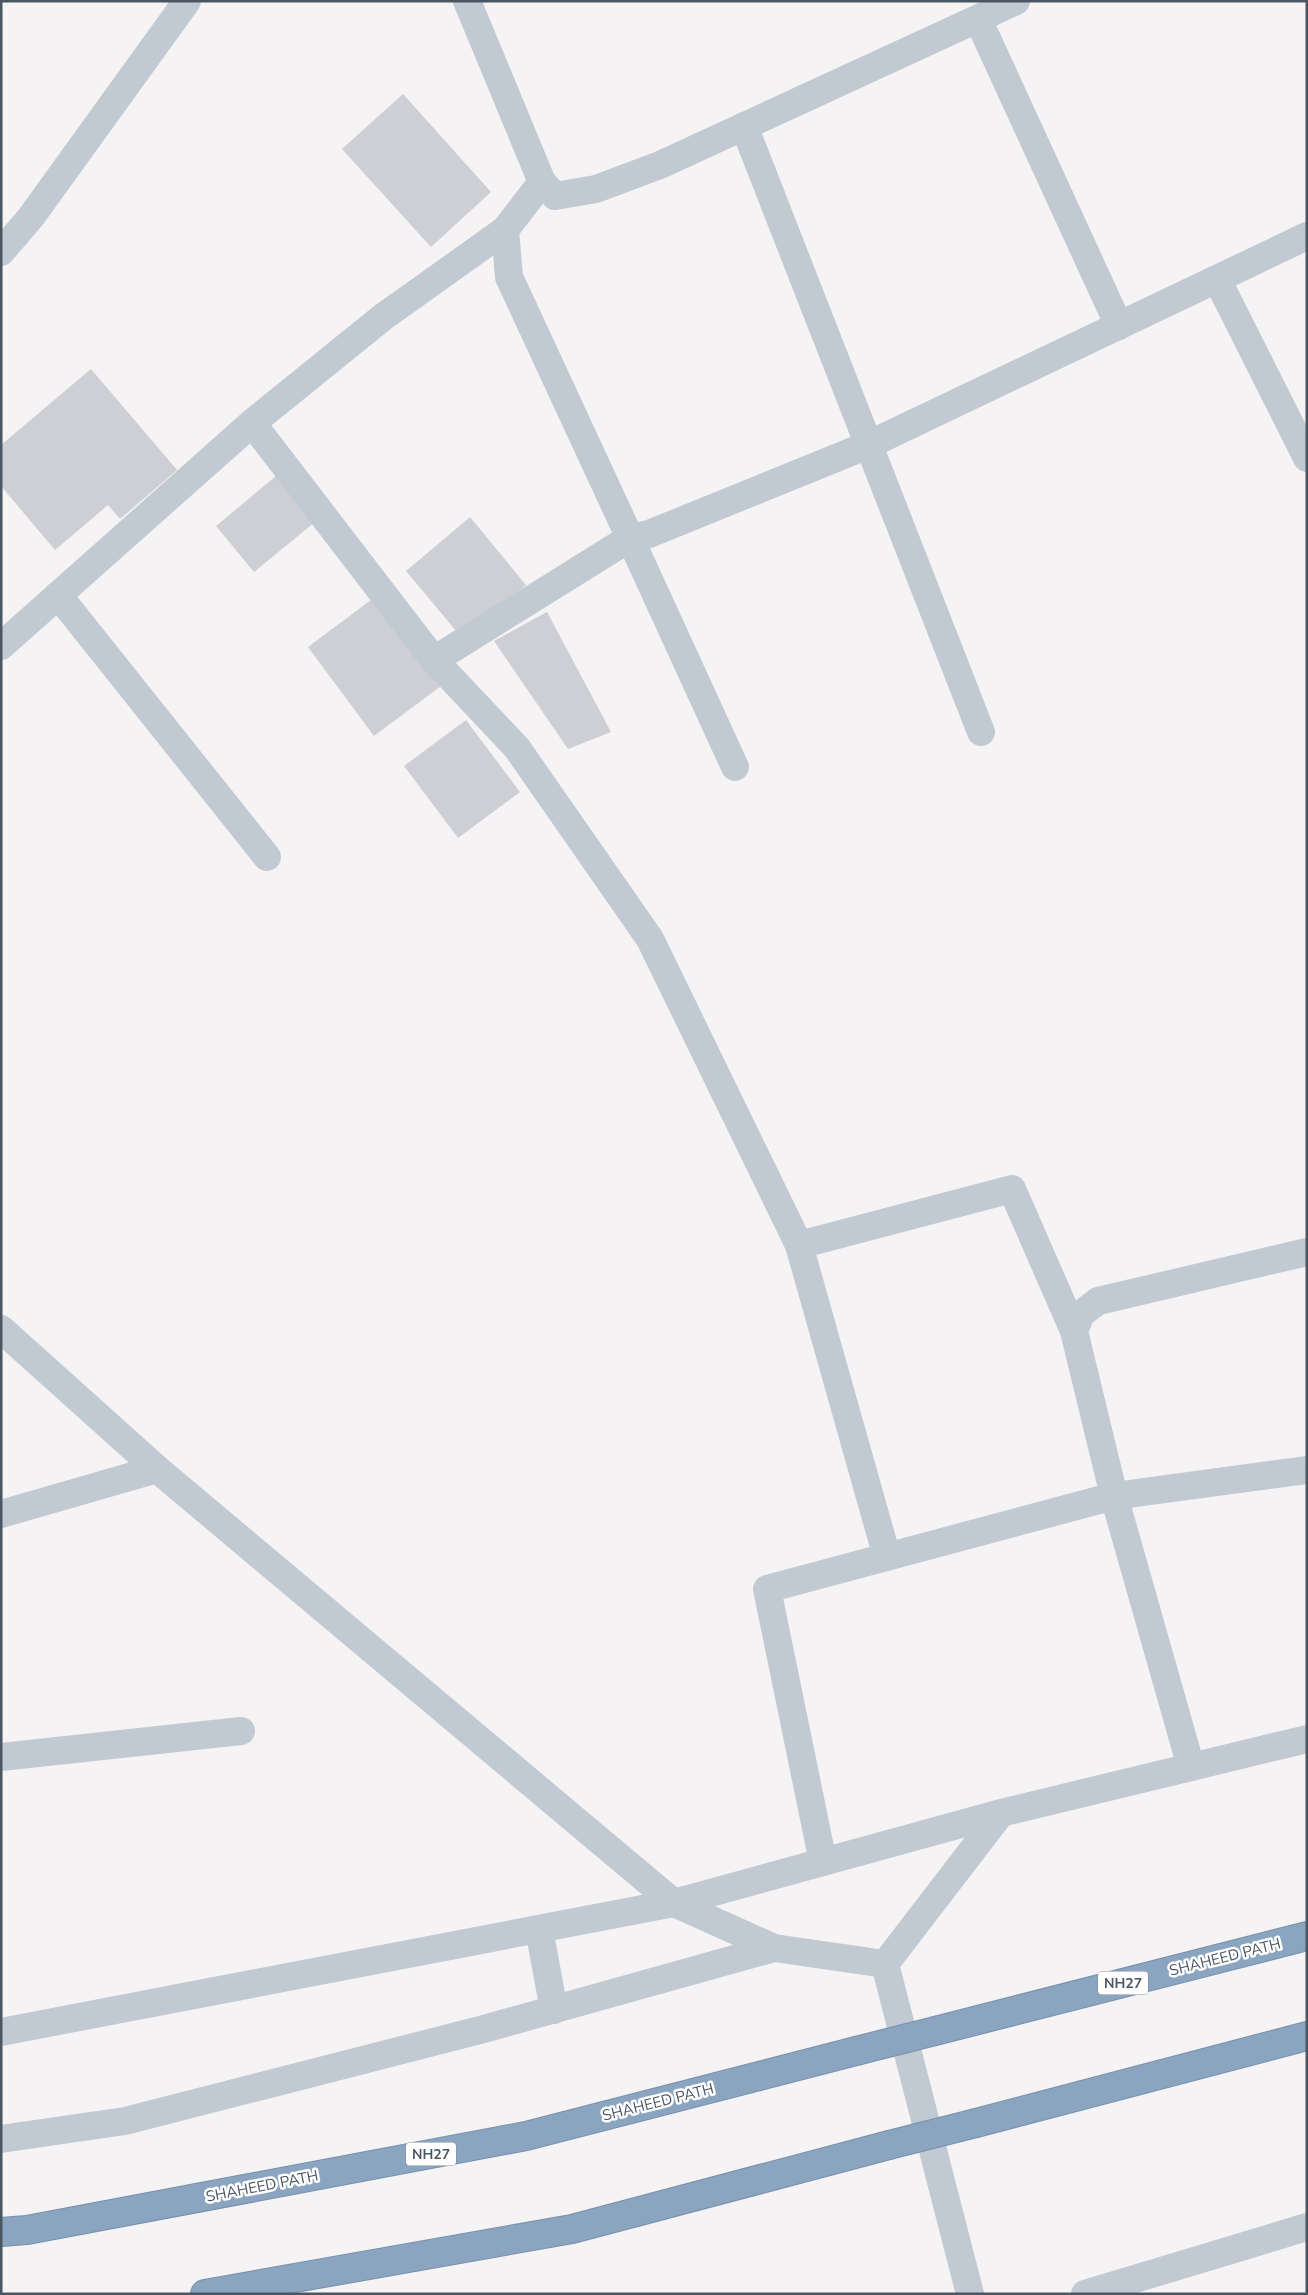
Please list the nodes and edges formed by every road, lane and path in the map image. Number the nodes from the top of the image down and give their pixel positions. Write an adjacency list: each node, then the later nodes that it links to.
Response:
1 (187, 1): 9 (street)
2 (467, 1): 6 (street)
3 (1016, 1): 4 (street)
4 (978, 19): 5 (street); 11 (street)
5 (744, 126): 6 (street); 13 (street)
6 (542, 182): 7 (street)
7 (505, 230): 12 (street); 15 (street)
8 (1307, 236): 10 (street)
9 (1, 252)
10 (1217, 279): 11 (street); 14 (street)
11 (1119, 326): 13 (street)
12 (252, 423): 16 (street); 18 (street)
13 (868, 445): 15 (street); 19 (street)
14 (1307, 458)
15 (630, 538): 18 (street); 20 (street)
16 (58, 595): 17 (street); 21 (street)
17 (1, 646)
18 (434, 660): 22 (street)
19 (982, 732)
20 (735, 768)
21 (267, 857)
22 (799, 1245): 24 (street); 30 (street)
23 (1307, 1252): 24 (street)
24 (1074, 1332): 28 (street)
25 (2, 1334): 26 (street)
26 (157, 1469): 29 (street); 37 (street)
27 (1307, 1470): 28 (street)
28 (1114, 1496): 30 (street); 34 (street)
29 (1, 1514)
30 (887, 1557): 36 (street)
31 (241, 1730): 33 (street)
32 (1307, 1740): 34 (street)
33 (1, 1757)
34 (1191, 1767): 35 (street)
35 (1001, 1813): 36 (street); 41 (street)
36 (823, 1862): 37 (street)
37 (674, 1903): 38 (street); 40 (street)
38 (539, 1929): 42 (street); 43 (street)
39 (1307, 1936): 47 (highway, SHAHEED PATH / NH27, bridge)
40 (774, 1948): 41 (street); 42 (street)
41 (885, 1964): 49 (street)
42 (554, 2010): 45 (street)
43 (1, 2032)
44 (1307, 2036): 48 (highway, bridge)
45 (1, 2139)
46 (1307, 2227): 50 (street)
47 (1, 2232)
48 (205, 2294)
49 (970, 2294)
50 (1086, 2294)

